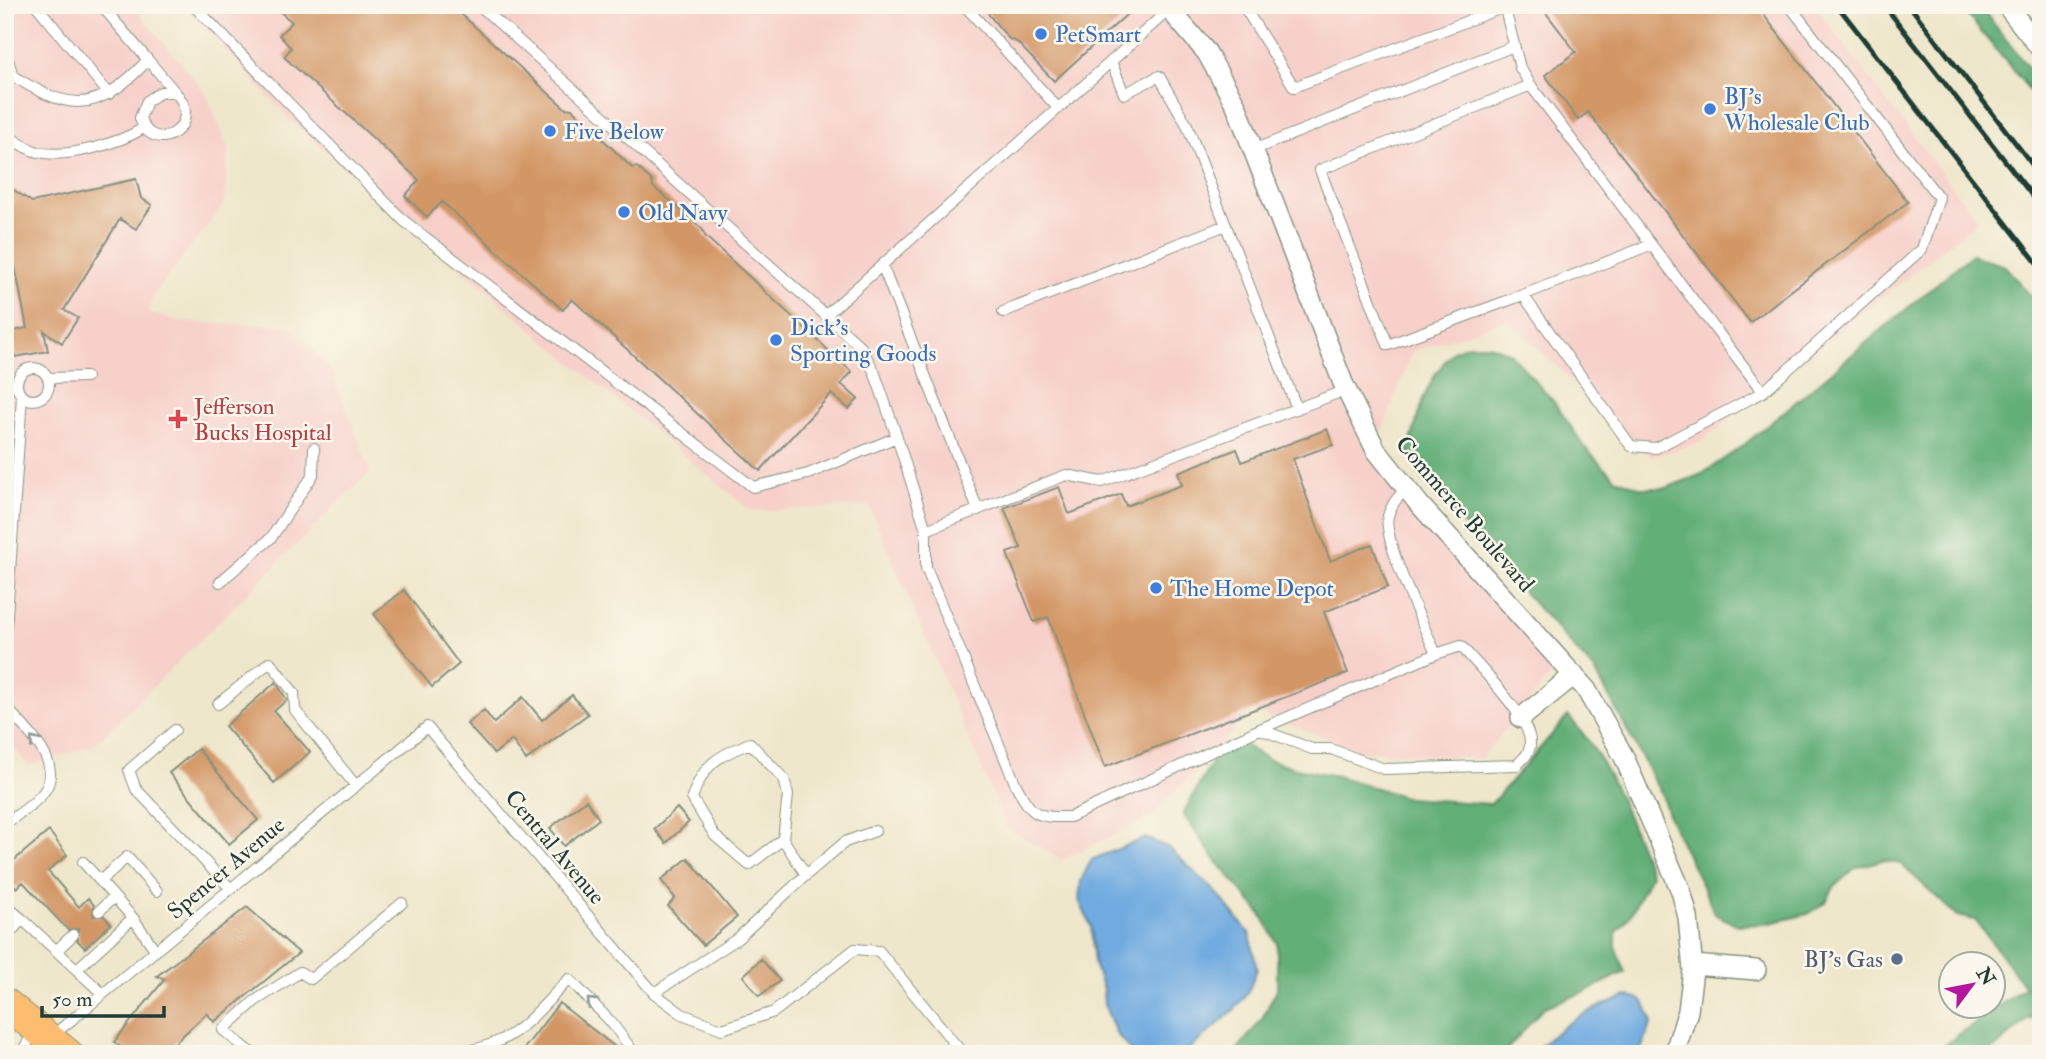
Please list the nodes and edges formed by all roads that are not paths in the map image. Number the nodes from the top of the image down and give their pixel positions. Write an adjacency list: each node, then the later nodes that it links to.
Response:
1 (36, 5): 19 (lane)
2 (101, 5): 14 (lane)
3 (193, 5): 38 (lane)
4 (479, 5): 29 (lane)
5 (964, 5): 20 (lane)
6 (1243, 5): 9 (lane)
7 (1789, 5): 35 (lane)
8 (2006, 5): 12 (street)
9 (1504, 6): 11 (lane)
10 (1168, 7): 15 (lane); 23 (street, Commerce Boulevard)
11 (1514, 46): 17 (lane); 23 (lane)
12 (2041, 49)
13 (5, 50): 16 (lane)
14 (148, 60): 18 (lane); 19 (lane)
15 (1111, 61): 20 (lane); 24 (lane)
16 (9, 73): 19 (lane)
17 (1531, 85): 25 (lane); 27 (lane)
18 (175, 92): 21 (lane); 21 (lane)
19 (109, 94)
20 (1058, 108): 26 (lane)
21 (144, 128): 22 (lane)
22 (5, 134)
23 (1253, 150): 34 (street, Commerce Boulevard)
24 (1226, 225): 28 (lane); 37 (lane)
25 (1650, 245): 27 (lane); 35 (lane)
26 (882, 265): 29 (lane); 41 (lane)
27 (1523, 295): 35 (lane)
28 (1003, 312)
29 (827, 314): 38 (lane)
30 (5, 376): 31 (lane)
31 (18, 377): 33 (lane); 36 (lane)
32 (86, 377): 33 (lane)
33 (48, 378): 36 (lane)
34 (1346, 390): 37 (lane); 40 (street, Commerce Boulevard)
35 (1763, 392)
36 (22, 396): 43 (lane)
37 (1297, 409): 41 (lane)
38 (897, 437): 42 (lane)
39 (314, 448): 44 (lane)
40 (1406, 489): 46 (lane); 47 (street, Commerce Boulevard)
41 (978, 510): 42 (lane)
42 (926, 530): 52 (lane)
43 (8, 569): 45 (lane)
44 (220, 582)
45 (5, 644)
46 (1436, 654): 50 (lane); 52 (lane)
47 (1574, 675): 50 (street); 73 (street, Commerce Boulevard)
48 (218, 704): 54 (lane)
49 (5, 706): 55 (lane, one-way to 49)
50 (1521, 718): 52 (lane)
51 (427, 727): 54 (lane, Spencer Avenue); 76 (lane, Central Avenue)
52 (1260, 729)
53 (175, 730): 61 (lane)
54 (356, 786): 61 (lane, Spencer Avenue)
55 (5, 824)
56 (875, 831): 59 (lane)
57 (783, 839): 57 (lane); 59 (lane)
58 (83, 862): 60 (lane)
59 (807, 875): 76 (lane)
60 (100, 881): 62 (lane); 63 (lane)
61 (231, 889): 72 (lane, Spencer Avenue)
62 (157, 891)
63 (114, 898): 66 (lane); 67 (lane)
64 (402, 903): 81 (lane)
65 (5, 905): 68 (lane)
66 (99, 911)
67 (133, 918): 72 (lane); 74 (lane)
68 (22, 919): 70 (lane); 71 (lane)
69 (73, 935): 71 (lane)
70 (5, 939)
71 (57, 950): 74 (lane)
72 (156, 951): 77 (lane, Spencer Avenue)
73 (1693, 965): 75 (street); 84 (street, Commerce Boulevard)
74 (77, 969): 77 (lane)
75 (1756, 970)
76 (654, 993): 83 (lane, Central Avenue)
77 (103, 994): 79 (lane, Spencer Avenue)
78 (5, 1003): 79 (main road)
79 (44, 1044)
80 (451, 1053): 82 (lane, one-way to 80)
81 (253, 1054)
82 (635, 1054)
83 (963, 1054)
84 (1674, 1054)

